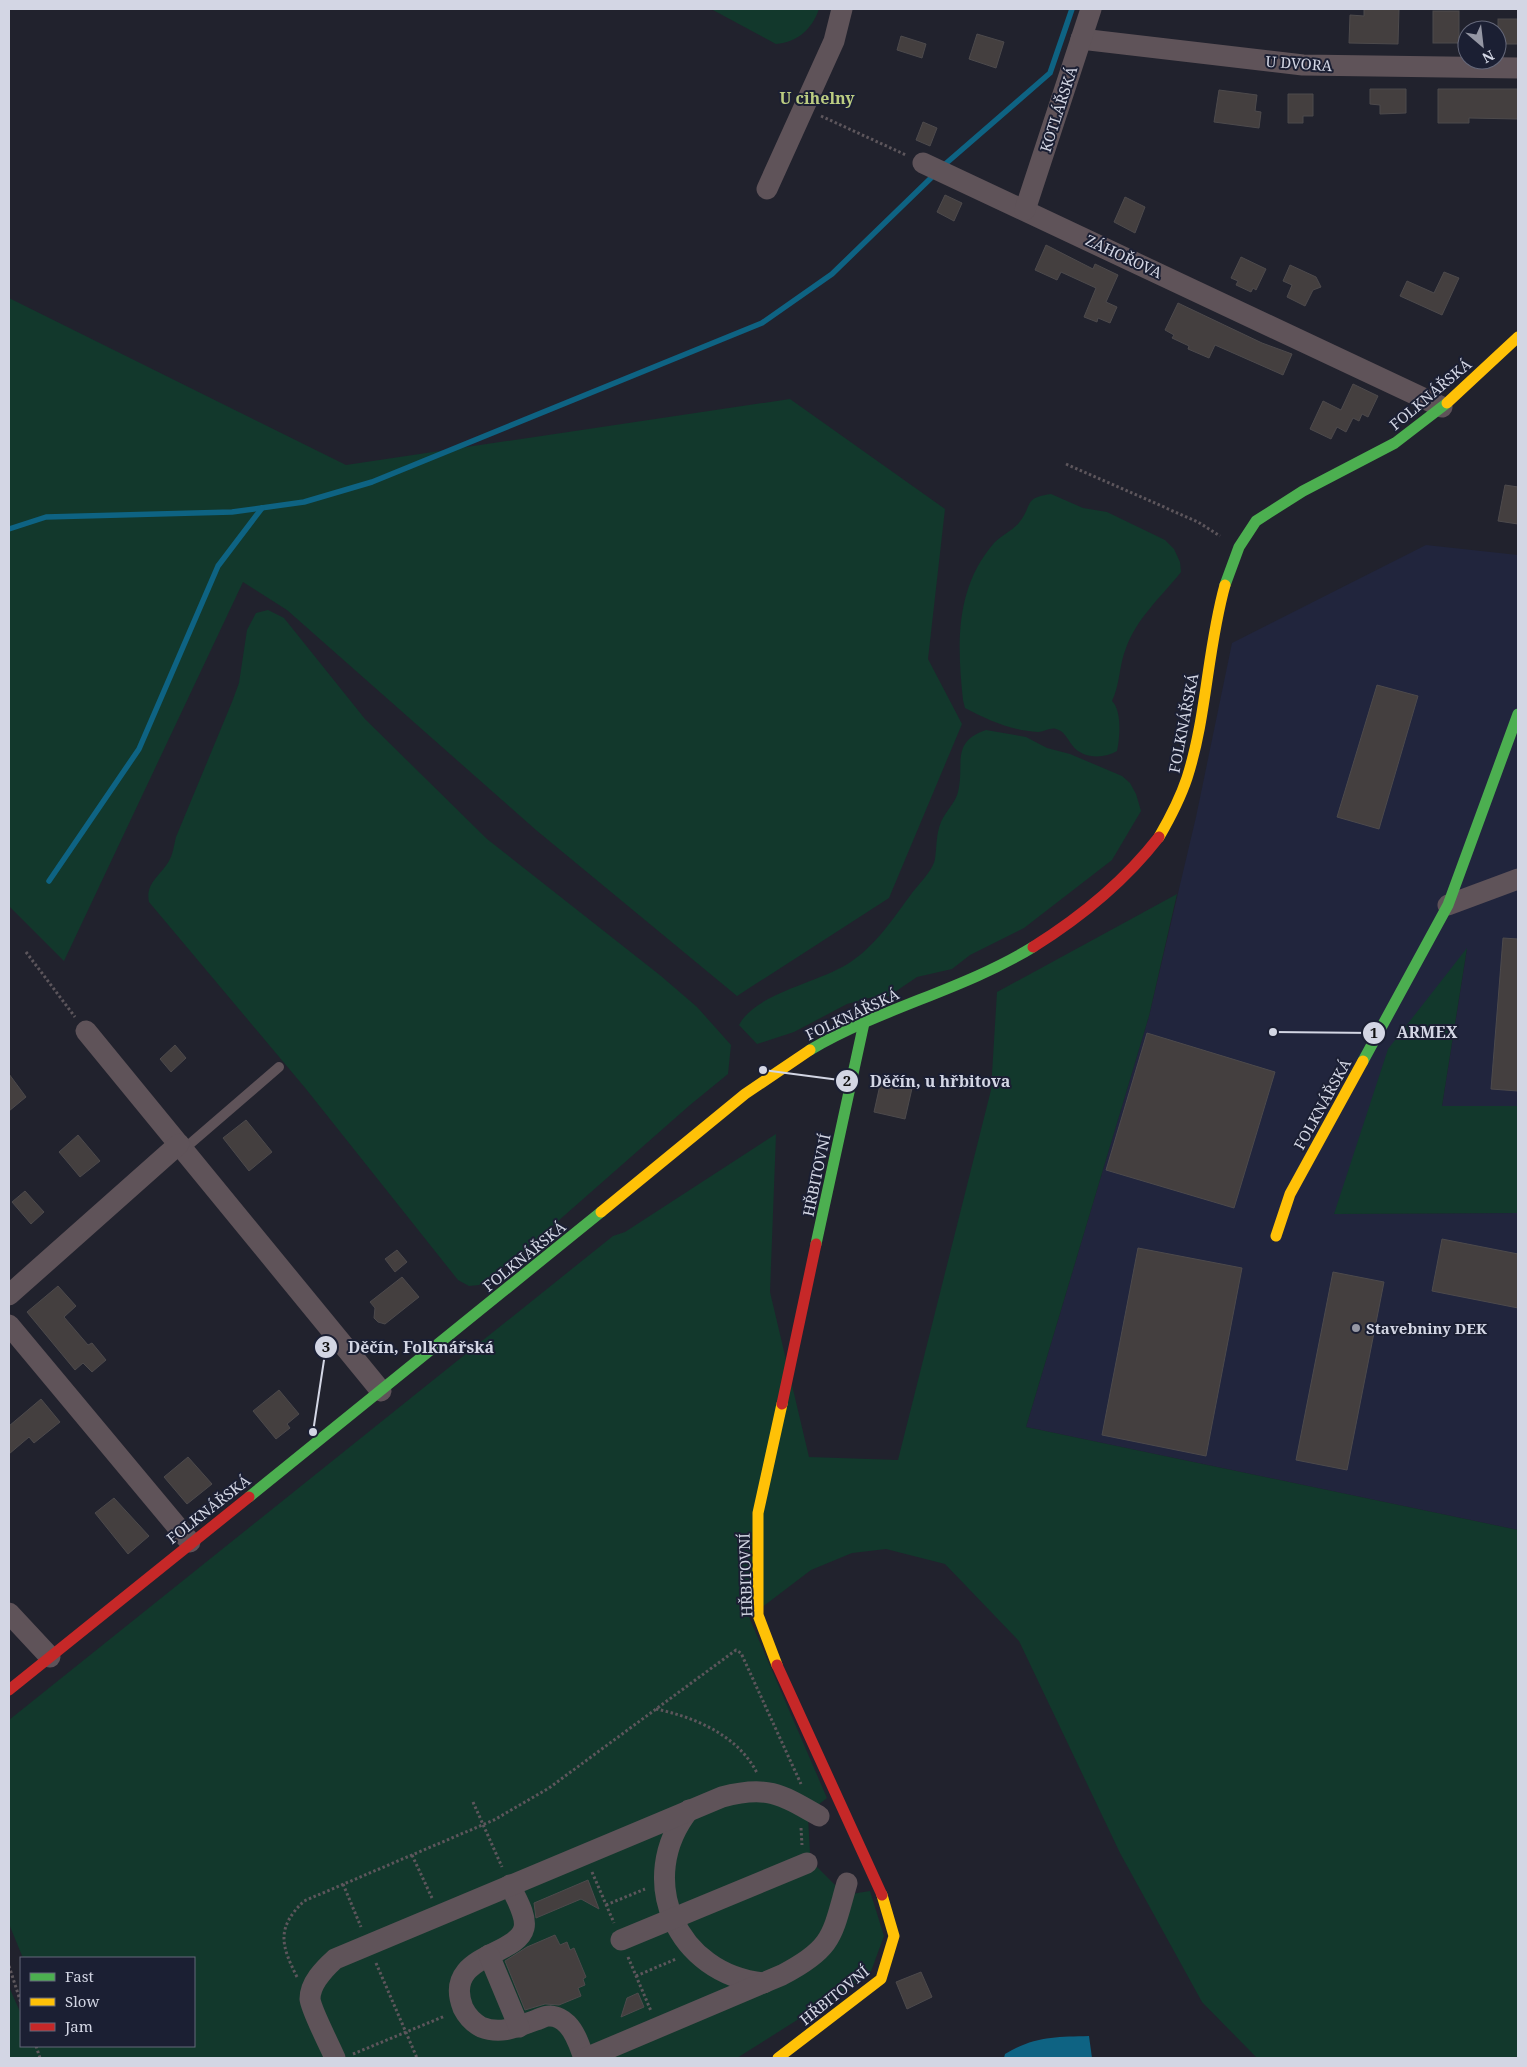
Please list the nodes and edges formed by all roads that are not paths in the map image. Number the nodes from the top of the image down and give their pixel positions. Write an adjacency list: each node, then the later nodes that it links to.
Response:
1 (842, 9): 6 (street)
2 (1091, 9): 3 (street, KOTLÁŘSKÁ)
3 (1081, 39): 4 (street, U DVORA); 7 (street, KOTLÁŘSKÁ)
4 (1518, 68)
5 (923, 163): 7 (street, ZÁHOŘOVA)
6 (768, 189)
7 (1025, 210): 9 (street, ZÁHOŘOVA)
8 (1518, 338): 9 (street, FOLKNÁŘSKÁ)
9 (1442, 406): 13 (street, FOLKNÁŘSKÁ)
10 (1518, 714): 12 (street, FOLKNÁŘSKÁ)
11 (1518, 879): 12 (street)
12 (1448, 905): 17 (street, FOLKNÁŘSKÁ)
13 (864, 1023): 20 (street, FOLKNÁŘSKÁ); 37 (street, HŘBITOVNÍ)
14 (86, 1031): 16 (street)
15 (279, 1067): 16 (lane)
16 (182, 1146): 18 (street); 20 (street)
17 (1276, 1236)
18 (9, 1295)
19 (9, 1325): 21 (street)
20 (381, 1391): 21 (street, FOLKNÁŘSKÁ)
21 (190, 1542): 23 (street, FOLKNÁŘSKÁ)
22 (9, 1613): 23 (street)
23 (50, 1656): 24 (street, FOLKNÁŘSKÁ)
24 (9, 1690)
25 (689, 1810): 26 (street); 29 (street); 30 (street)
26 (820, 1816)
27 (807, 1863): 30 (street)
28 (847, 1883): 33 (street)
29 (510, 1885): 32 (street); 35 (street)
30 (673, 1919): 31 (street); 33 (street)
31 (621, 1940)
32 (489, 1955): 34 (street); 34 (street)
33 (764, 1983): 36 (street)
34 (519, 2026): 36 (street)
35 (344, 2056)
36 (585, 2058)
37 (778, 2058)

